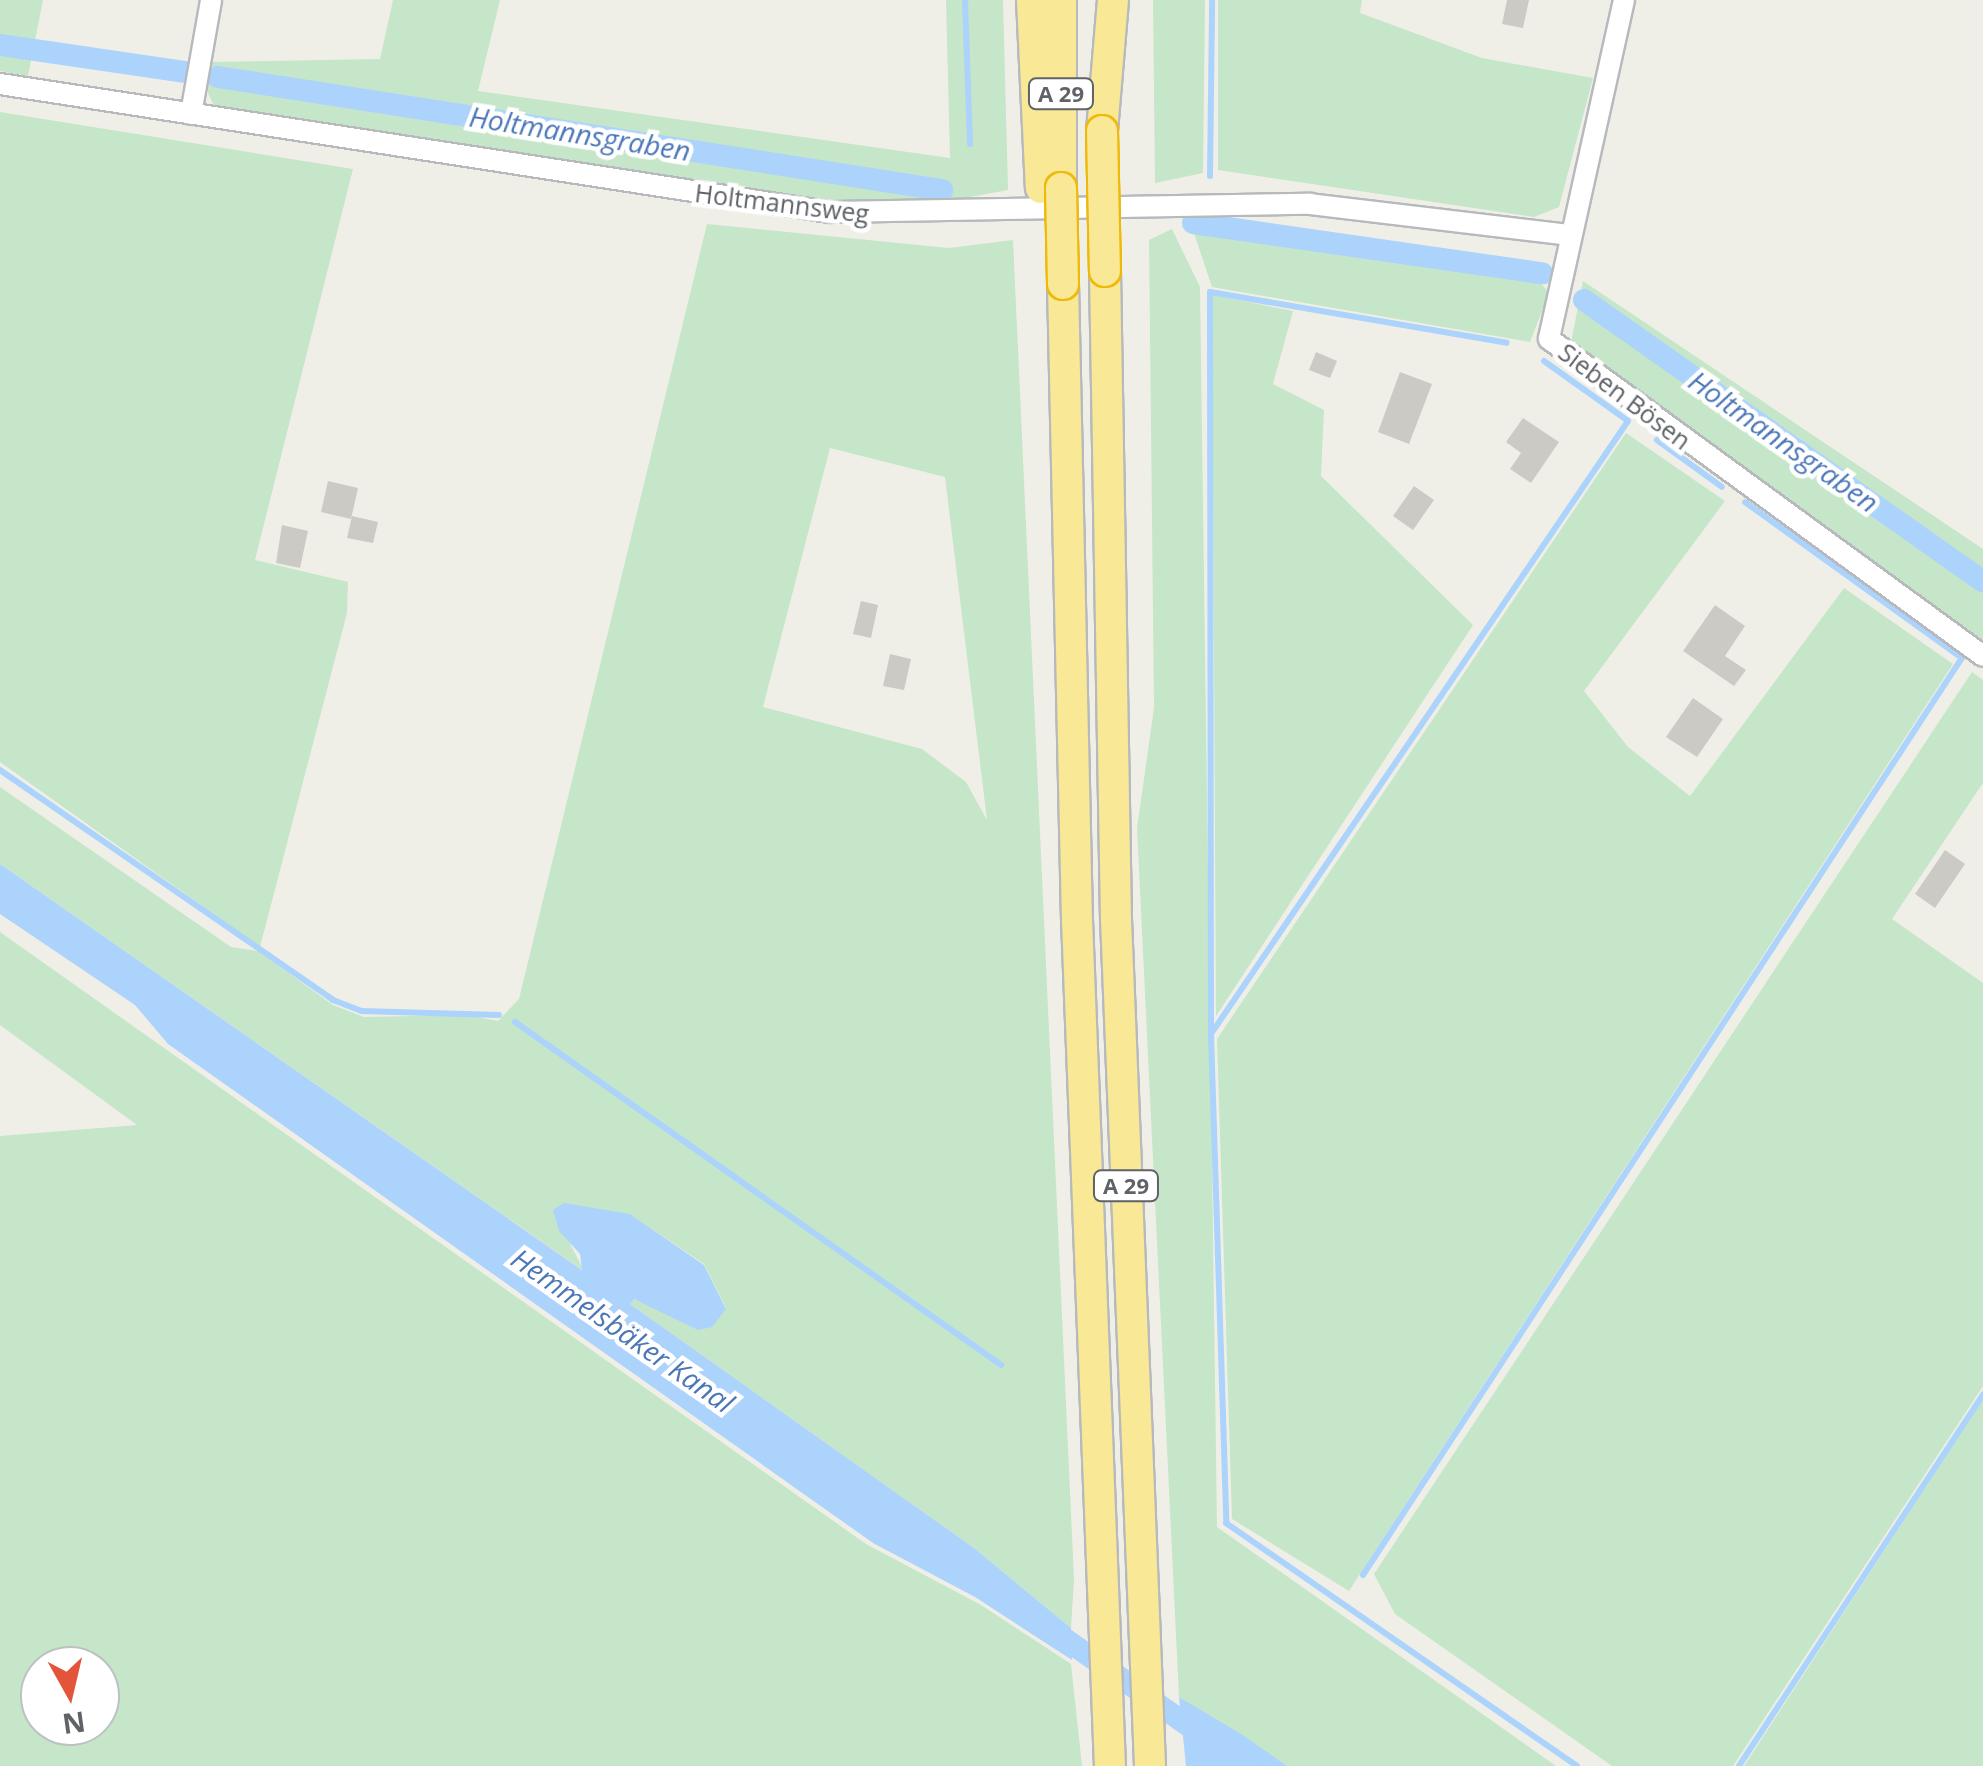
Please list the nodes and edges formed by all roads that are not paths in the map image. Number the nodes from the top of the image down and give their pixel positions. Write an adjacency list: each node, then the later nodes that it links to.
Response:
1 (211, 0): 8 (street)
2 (1032, 0): 10 (highway)
3 (1061, 0): 10 (highway, A 29)
4 (1101, 0): 9 (highway, A 29)
5 (1113, 0): 9 (highway)
6 (1624, 0): 11 (street, Sieben Bösen)
7 (0, 84): 8 (street, Holtmannsweg)
8 (190, 114): 11 (street, Holtmannsweg)
9 (1102, 131): 14 (highway, A 29, bridge)
10 (1051, 188): 13 (highway, A 29, bridge)
11 (1571, 235): 12 (street, Sieben Bösen)
12 (1983, 656)
13 (1110, 1764)
14 (1150, 1766)

